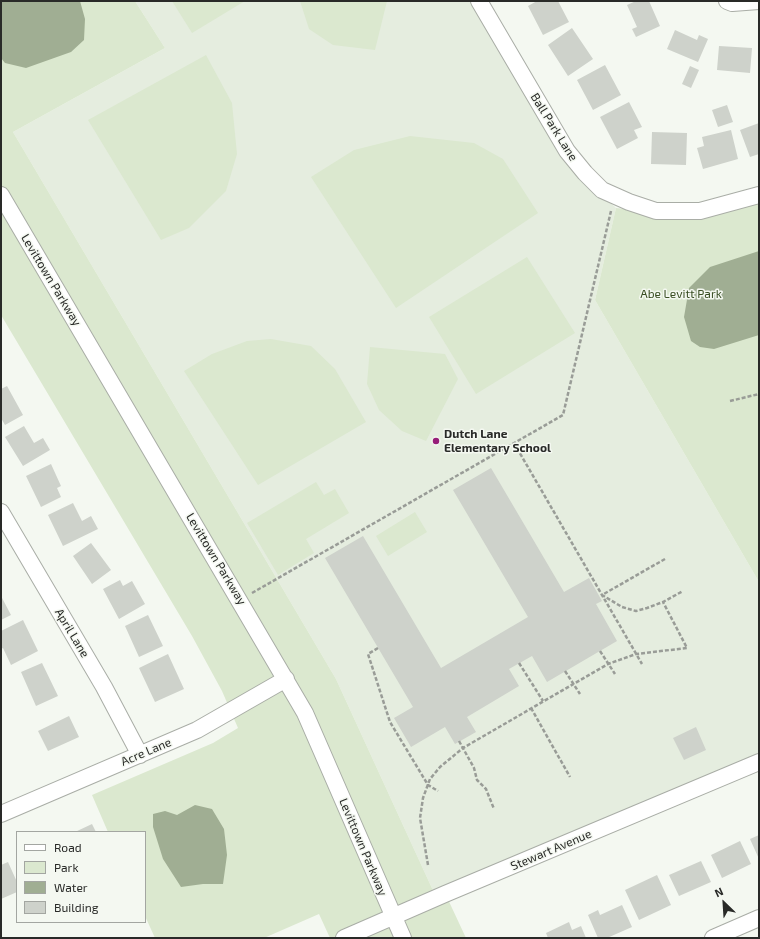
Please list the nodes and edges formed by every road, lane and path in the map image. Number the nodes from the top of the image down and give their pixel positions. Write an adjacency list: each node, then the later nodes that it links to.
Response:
1 (479, 1): 6 (street, Ball Park Lane)
2 (727, 1): 3 (street)
3 (759, 1)
4 (1, 195): 14 (street, Levittown Parkway)
5 (759, 195): 6 (street, Ball Park Lane)
6 (614, 196): 9 (path)
7 (759, 394): 8 (path)
8 (730, 401)
9 (514, 443): 13 (path); 14 (path)
10 (1, 512): 31 (street, April Lane)
11 (665, 559): 13 (path)
12 (683, 591): 15 (path)
13 (602, 594): 15 (path); 18 (path)
14 (240, 600): 24 (street, Levittown Parkway)
15 (663, 602): 18 (path)
16 (378, 648): 34 (path)
17 (600, 651): 20 (path)
18 (636, 654): 20 (path); 21 (path)
19 (520, 663): 27 (path)
20 (608, 664): 23 (path); 25 (path)
21 (642, 664)
22 (565, 671): 25 (path)
23 (615, 674)
24 (286, 679): 31 (street, Acre Lane); 39 (street, Levittown Parkway)
25 (573, 684): 26 (path); 27 (path)
26 (580, 694)
27 (543, 701): 28 (path)
28 (531, 708): 30 (path); 33 (path)
29 (459, 742): 30 (path)
30 (463, 748): 34 (path); 36 (path)
31 (140, 755): 37 (street, Acre Lane)
32 (759, 762): 39 (street, Stewart Avenue)
33 (570, 777)
34 (428, 785): 35 (path); 38 (path)
35 (438, 790)
36 (494, 809)
37 (1, 814)
38 (428, 865)
39 (394, 917): 41 (street, Stewart Avenue); 42 (street, Levittown Parkway)
40 (759, 918): 43 (street)
41 (344, 938)
42 (403, 938)
43 (713, 938)

